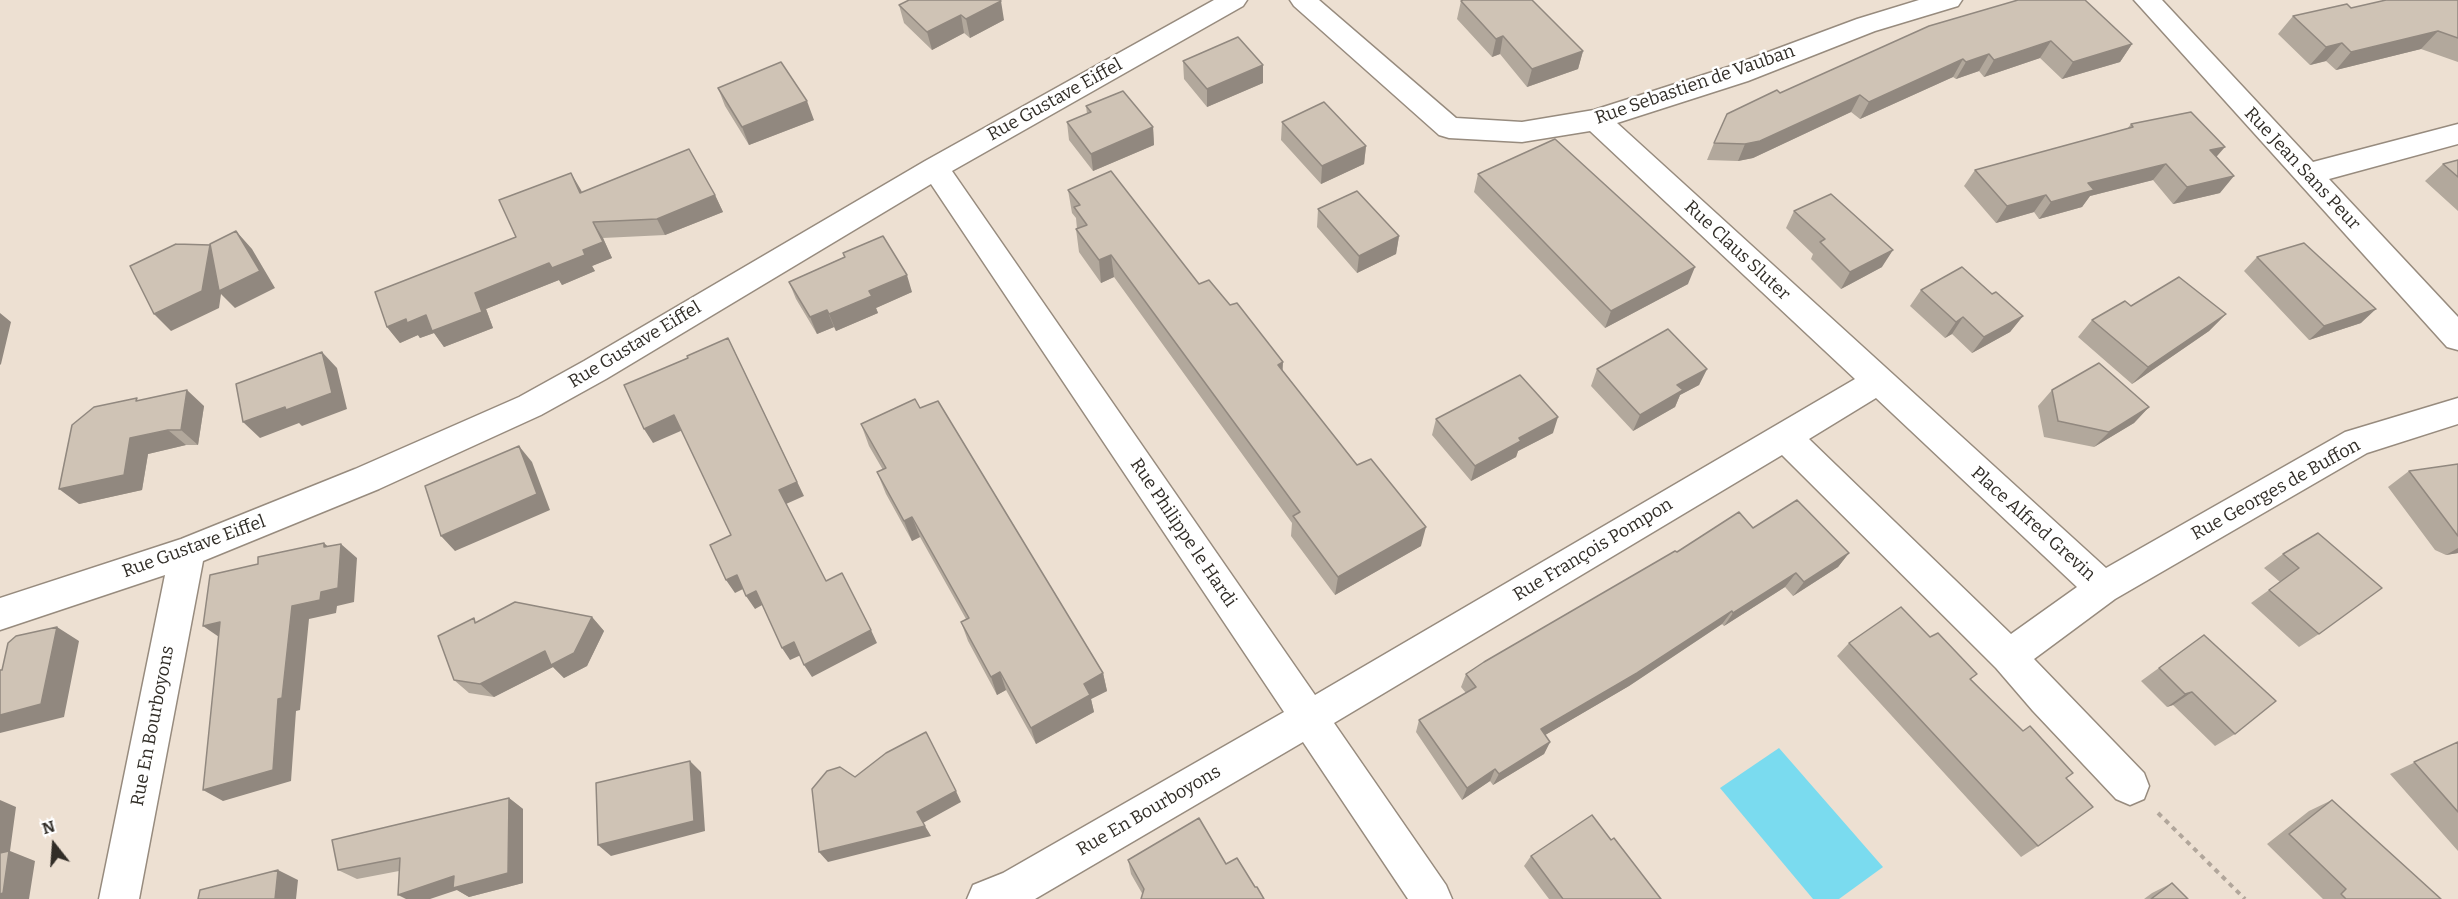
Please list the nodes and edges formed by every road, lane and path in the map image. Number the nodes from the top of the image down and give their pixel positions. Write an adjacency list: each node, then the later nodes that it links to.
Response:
1 (1234, 0): 7 (street, Rue Gustave Eiffel)
2 (1304, 0): 5 (street, Rue Sebastien de Vauban)
3 (1948, 0): 5 (street, Rue Sebastien de Vauban)
4 (2146, 0): 8 (street, Rue Jean Sans Peur)
5 (1596, 120): 10 (street, Rue Claus Sluter)
6 (2458, 134): 8 (street)
7 (935, 168): 13 (street, Rue Gustave Eiffel); 17 (street, Rue Philippe le Hardi)
8 (2307, 174): 9 (street, Rue Jean Sans Peur)
9 (2458, 338)
10 (1877, 382): 12 (street, Rue François Pompon); 14 (street, Place Alfred Grevin)
11 (2458, 411): 14 (street, Rue Georges de Buffon)
12 (1784, 436): 16 (street); 17 (street, Rue François Pompon)
13 (187, 552): 15 (street, Rue Gustave Eiffel); 19 (street, Rue En Bourboyons)
14 (2103, 588): 16 (street, Place Alfred Grevin)
15 (0, 614)
16 (2009, 656): 18 (street)
17 (1309, 718): 20 (street, Rue En Bourboyons); 21 (street, Rue Philippe le Hardi)
18 (2130, 786): 22 (path)
19 (119, 899)
20 (987, 899)
21 (1432, 899)
22 (2245, 899)

